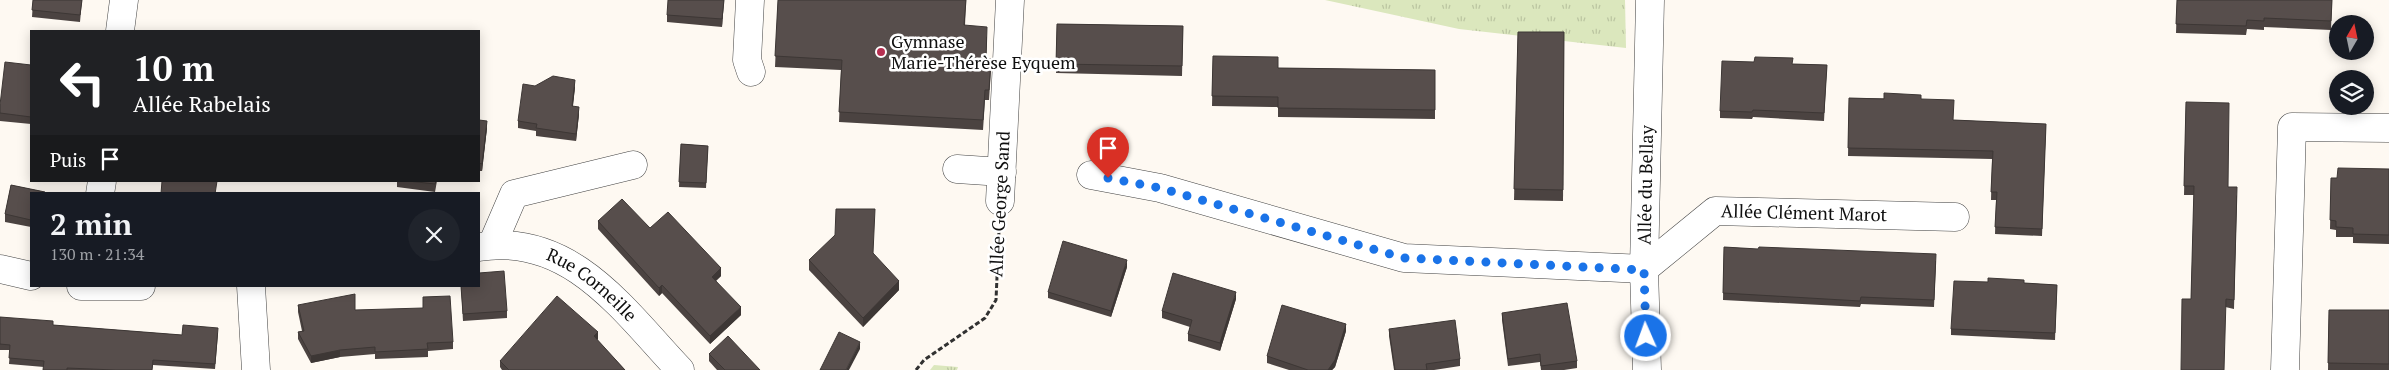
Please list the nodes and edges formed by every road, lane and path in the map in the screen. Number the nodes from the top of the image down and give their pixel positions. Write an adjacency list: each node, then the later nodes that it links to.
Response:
1 (124, 0): 5 (street)
2 (750, 0): 6 (street)
3 (1010, 0): 10 (street, Allée George Sand)
4 (1650, 0): 16 (street, Allée du Bellay)
5 (120, 30)
6 (750, 72)
7 (2389, 128): 23 (street)
8 (632, 165): 14 (street)
9 (957, 169): 10 (street)
10 (1002, 172): 12 (street, Allée George Sand)
11 (1091, 175): 16 (street)
12 (1000, 202): 21 (path, Allée George Sand)
13 (1955, 217): 16 (street, Allée Clément Marot)
14 (485, 246): 20 (street, Rue Corneille)
15 (0, 269): 17 (street)
16 (1644, 270): 22 (street, Allée du Bellay)
17 (30, 276)
18 (251, 287): 19 (street)
19 (256, 370)
20 (680, 370)
21 (916, 370)
22 (1647, 370)
23 (2285, 370)

